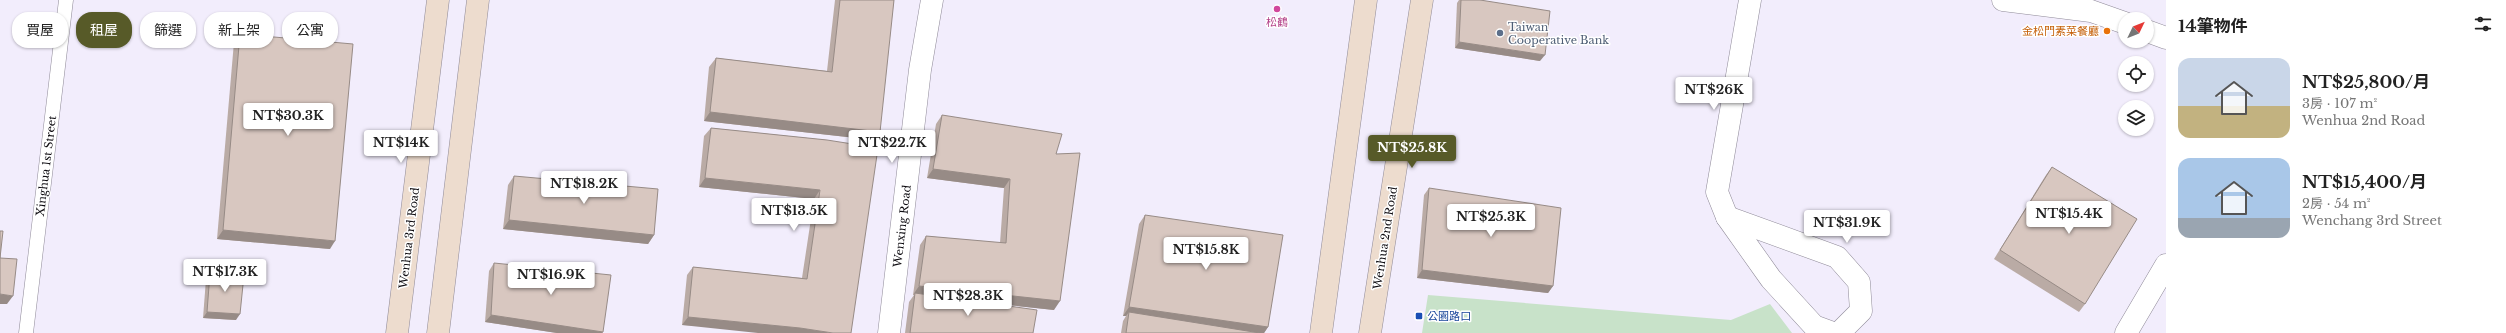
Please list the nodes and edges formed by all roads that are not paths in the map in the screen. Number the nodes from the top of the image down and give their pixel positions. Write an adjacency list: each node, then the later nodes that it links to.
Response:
1 (66, 0): 15 (lane, Xinghua 1st Street)
2 (438, 0): 16 (street, Wenhua 3rd Road)
3 (478, 0): 17 (street)
4 (932, 0): 18 (street, Wenxing Road)
5 (1366, 0): 19 (street)
6 (1422, 0): 20 (street, Wenhua 2nd Road)
7 (1750, 0): 13 (street)
8 (2003, 0): 9 (street)
9 (2055, 3): 10 (street)
10 (2118, 21)
11 (2154, 34): 12 (street)
12 (2166, 38)
13 (1727, 217): 21 (street); 22 (street)
14 (2166, 265): 23 (street)
15 (26, 333)
16 (397, 333)
17 (438, 333)
18 (889, 333)
19 (1321, 333)
20 (1370, 333)
21 (1833, 333)
22 (1840, 333)
23 (2126, 333)

